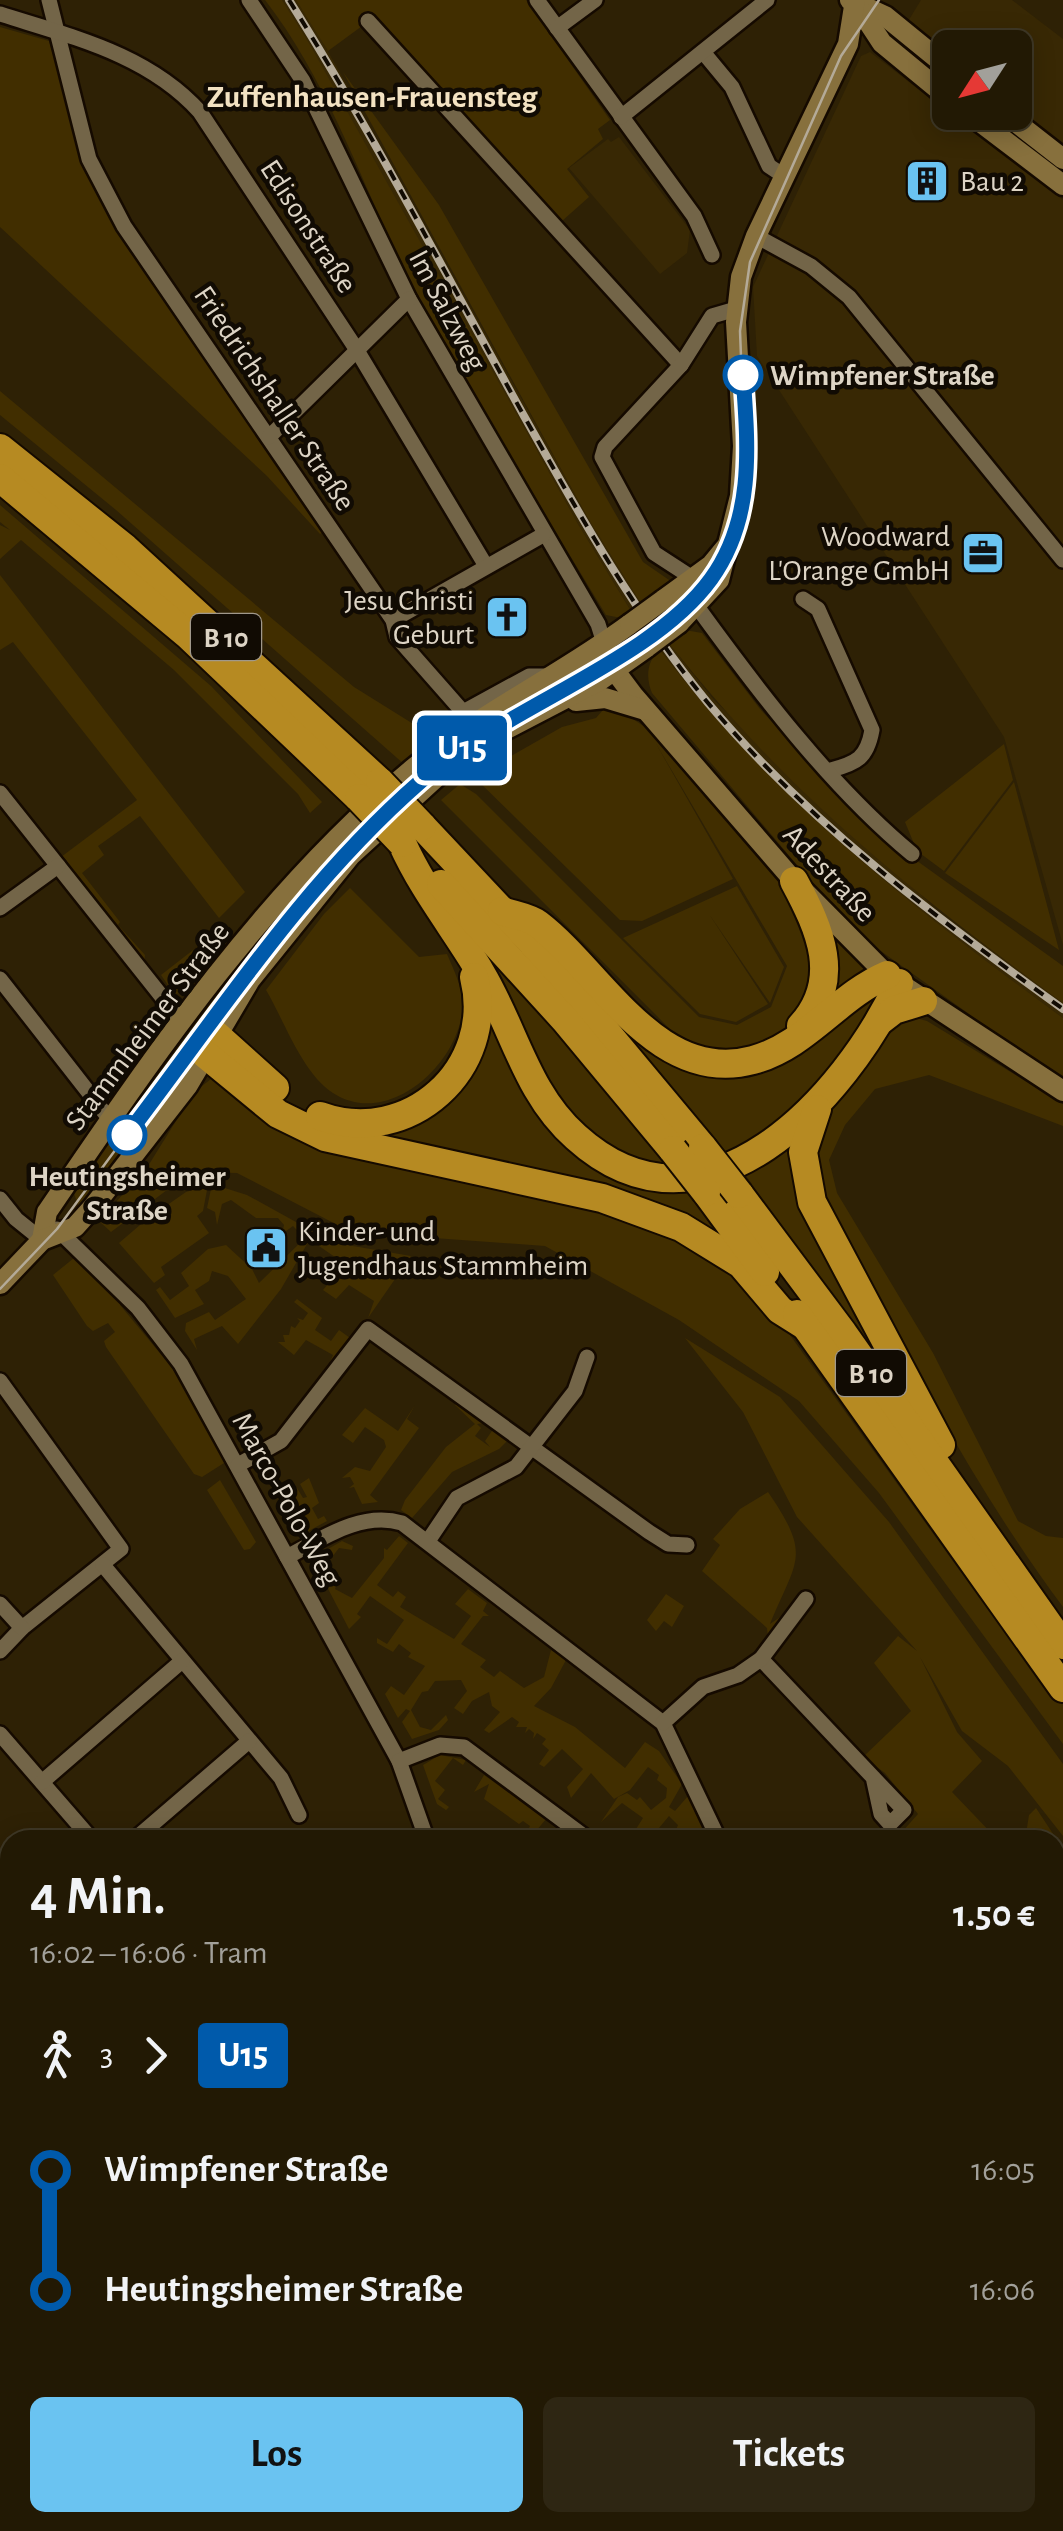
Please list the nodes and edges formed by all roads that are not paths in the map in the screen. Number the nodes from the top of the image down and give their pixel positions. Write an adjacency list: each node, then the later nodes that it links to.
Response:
1 (49, 0): 11 (street, Friedrichshaller Straße)
2 (249, 0): 24 (street, Im Salzweg)
3 (537, 0): 10 (street)
4 (595, 0): 10 (street)
5 (767, 0): 13 (street)
6 (853, 1): 8 (main road); 12 (main road, Stammheimer Straße)
7 (0, 14): 11 (street, Edisonstraße)
8 (885, 16): 12 (main road); 14 (main road); 15 (main road)
9 (368, 21): 27 (street)
10 (557, 28): 16 (street)
11 (54, 32): 26 (street, Edisonstraße); 28 (street, Friedrichshaller Straße)
12 (848, 44): 20 (main road, Stammheimer Straße)
13 (703, 52): 16 (street); 20 (street)
14 (932, 54)
15 (932, 76)
16 (621, 117): 23 (street)
17 (991, 130): 21 (main road)
18 (1026, 130): 19 (main road)
19 (1063, 159)
20 (784, 176): 22 (main road, Stammheimer Straße)
21 (1063, 185)
22 (756, 236): 25 (main road, Stammheimer Straße); 33 (street)
23 (712, 254)
24 (409, 299): 26 (street); 31 (street, Im Salzweg)
25 (736, 309): 27 (street); 32 (main road, Stammheimer Straße)
26 (356, 347): 28 (street); 34 (street, Edisonstraße)
27 (681, 365): 35 (street)
28 (270, 437): 38 (street, Friedrichshaller Straße)
29 (0, 448): 45 (highway, B 10)
30 (0, 478): 45 (highway, B 10)
31 (543, 534): 34 (street); 39 (street, Im Salzweg)
32 (726, 547): 35 (main road, Stammheimer Straße); 37 (main road, Stammheimer Straße)
33 (1063, 560)
34 (486, 566): 38 (street)
35 (694, 579): 39 (main road, Stammheimer Straße, bridge)
36 (803, 599): 44 (street)
37 (698, 608): 40 (main road, Stammheimer Straße, bridge); 44 (street)
38 (394, 620): 41 (street, Friedrichshaller Straße)
39 (604, 643): 40 (main road, Adestraße); 41 (main road, Stammheimer Straße)
40 (615, 670): 42 (main road, Stammheimer Straße); 43 (main road, Adestraße)
41 (553, 676): 58 (main road, Stammheimer Straße)
42 (549, 708): 43 (main road); 59 (main road, Stammheimer Straße)
43 (646, 711): 50 (main road, Adestraße)
44 (831, 770): 48 (street)
45 (370, 790): 47 (highway, B 10, bridge)
46 (0, 794): 49 (street)
47 (412, 834): 52 (highway, B 10); 53 (highway); 67 (highway, B 10, bridge)
48 (912, 854)
49 (58, 866): 51 (street); 58 (street)
50 (794, 882): 55 (main road, Adestraße); 60 (highway)
51 (0, 908)
52 (502, 912): 60 (highway, B 10); 74 (highway, B 10, bridge)
53 (467, 952): 59 (highway); 62 (highway)
54 (0, 979): 63 (street)
55 (893, 979): 56 (main road, Adestraße); 57 (highway); 60 (highway, B 10)
56 (923, 1001): 57 (highway); 61 (main road, Adestraße)
57 (880, 1021): 62 (highway)
58 (182, 1022): 59 (main road); 63 (main road, Stammheimer Straße)
59 (211, 1045): 65 (main road, Stammheimer Straße); 67 (highway, B 10)
60 (782, 1046)
61 (1063, 1092)
62 (821, 1100): 74 (highway)
63 (111, 1121): 65 (main road, Stammheimer Straße)
64 (0, 1199): 65 (street)
65 (50, 1231): 66 (main road); 71 (street, Marco-Polo-Weg)
66 (0, 1284)
67 (807, 1327): 84 (highway, B 10)
68 (587, 1357): 70 (street)
69 (0, 1381): 76 (street)
70 (533, 1448): 71 (street); 72 (street); 73 (street)
71 (238, 1465): 75 (street, Marco-Polo-Weg)
72 (428, 1541): 75 (street); 85 (street)
73 (686, 1545)
74 (1000, 1556): 80 (highway, B 10)
75 (288, 1557): 88 (street, Marco-Polo-Weg)
76 (104, 1565): 79 (street); 82 (street)
77 (806, 1599): 83 (street)
78 (0, 1604): 79 (street)
79 (22, 1628): 81 (street)
80 (1063, 1645)
81 (0, 1651)
82 (182, 1660): 87 (street); 90 (street)
83 (761, 1660): 85 (street); 89 (street)
84 (1063, 1688)
85 (663, 1723): 96 (street)
86 (0, 1734): 90 (street)
87 (250, 1741): 91 (street); 93 (street)
88 (399, 1762): 94 (street, Marco-Polo-Weg); 95 (street)
89 (873, 1777)
90 (42, 1782): 92 (street)
91 (300, 1815)
92 (83, 1830)
93 (146, 1830)
94 (423, 1830)
95 (576, 1830)
96 (714, 1830)

